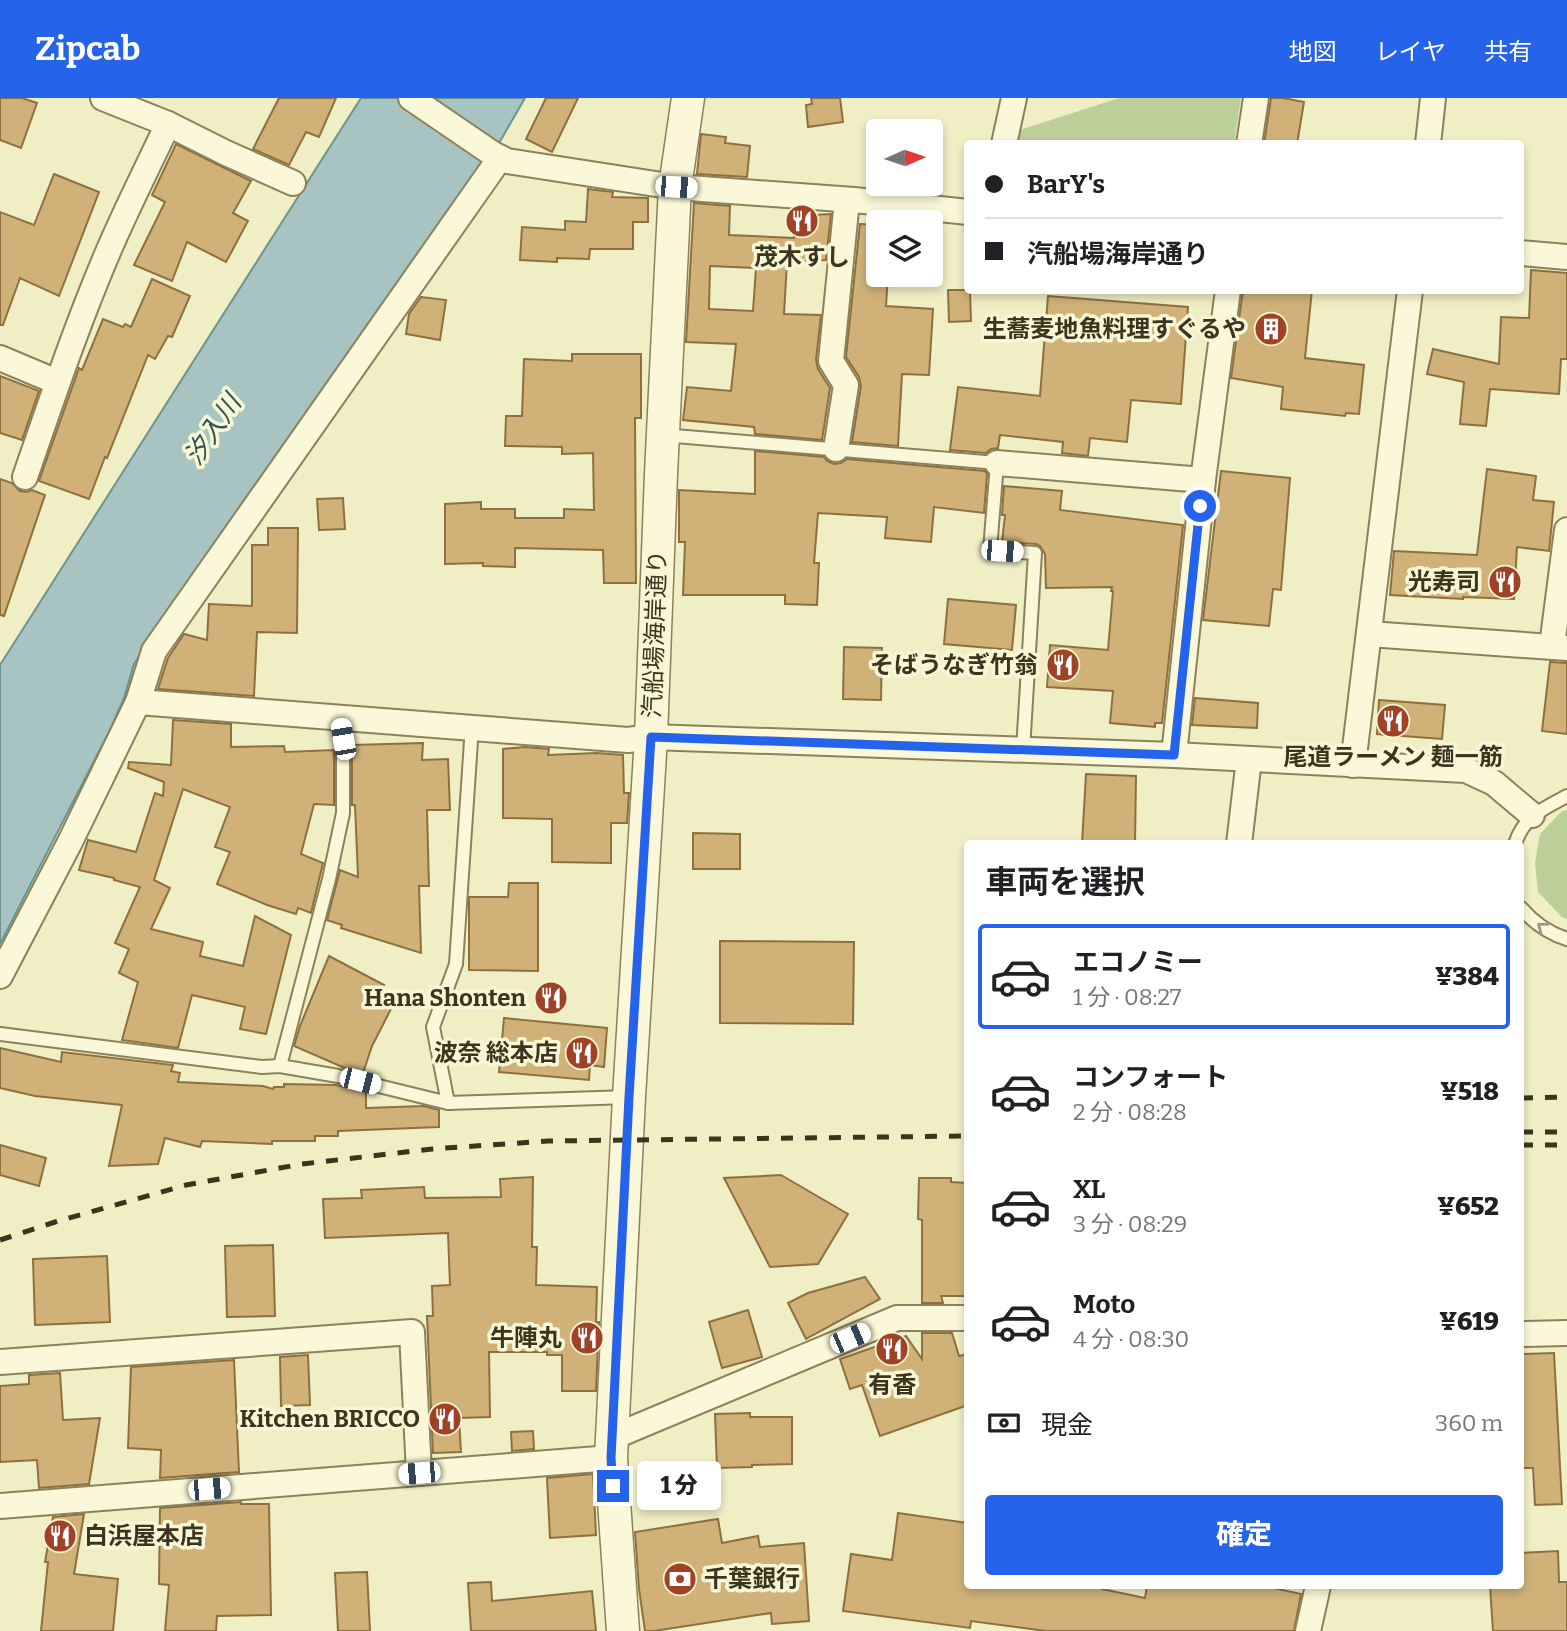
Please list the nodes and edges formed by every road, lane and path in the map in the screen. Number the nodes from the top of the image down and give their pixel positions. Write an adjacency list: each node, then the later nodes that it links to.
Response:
1 (103, 98): 7 (street)
2 (411, 98): 11 (street)
3 (688, 98): 13 (street, 汽船場海岸通り)
4 (1014, 98): 8 (street)
5 (1256, 98): 9 (street)
6 (1433, 98): 10 (street)
7 (168, 124): 12 (street); 21 (street)
8 (1004, 140)
9 (1250, 140)
10 (1428, 140)
11 (496, 156): 13 (street); 30 (street)
12 (293, 183)
13 (676, 187): 14 (street); 22 (street, 汽船場海岸通り)
14 (847, 200): 15 (street); 23 (street)
15 (964, 212)
16 (1524, 253): 17 (street)
17 (1567, 257)
18 (1226, 294): 26 (street)
19 (1410, 294): 28 (street)
20 (0, 358): 21 (street)
21 (57, 382): 25 (street)
22 (663, 435): 23 (lane); 33 (street, 汽船場海岸通り)
23 (836, 449): 24 (lane)
24 (997, 463): 26 (street); 34 (lane)
25 (25, 477)
26 (1203, 481): 35 (street)
27 (1567, 530): 29 (street)
28 (1369, 634): 29 (street); 37 (street)
29 (1560, 647)
30 (138, 702): 31 (street); 44 (street)
31 (339, 716): 32 (street); 46 (lane)
32 (472, 726): 33 (street); 48 (lane)
33 (651, 737): 34 (street); 47 (street, 汽船場海岸通り)
34 (1023, 750): 35 (street)
35 (1174, 755): 36 (street)
36 (1249, 759): 37 (street); 40 (street)
37 (1353, 765): 39 (street)
38 (1567, 796): 39 (lane)
39 (1532, 815): 41 (lane)
40 (1239, 840)
41 (1516, 840)
42 (1524, 911): 43 (lane, one-way to 42)
43 (1567, 939)
44 (0, 976)
45 (0, 1034): 46 (lane)
46 (281, 1066): 48 (lane)
47 (629, 1097): 48 (lane); 53 (street, 汽船場海岸通り)
48 (448, 1103)
49 (964, 1318): 53 (street)
50 (1567, 1333): 51 (street)
51 (1524, 1334)
52 (0, 1363): 54 (street)
53 (612, 1448): 54 (street); 57 (street, 汽船場海岸通り)
54 (419, 1473): 55 (street)
55 (0, 1506)
56 (1317, 1589): 58 (street)
57 (623, 1631)
58 (1308, 1631)

